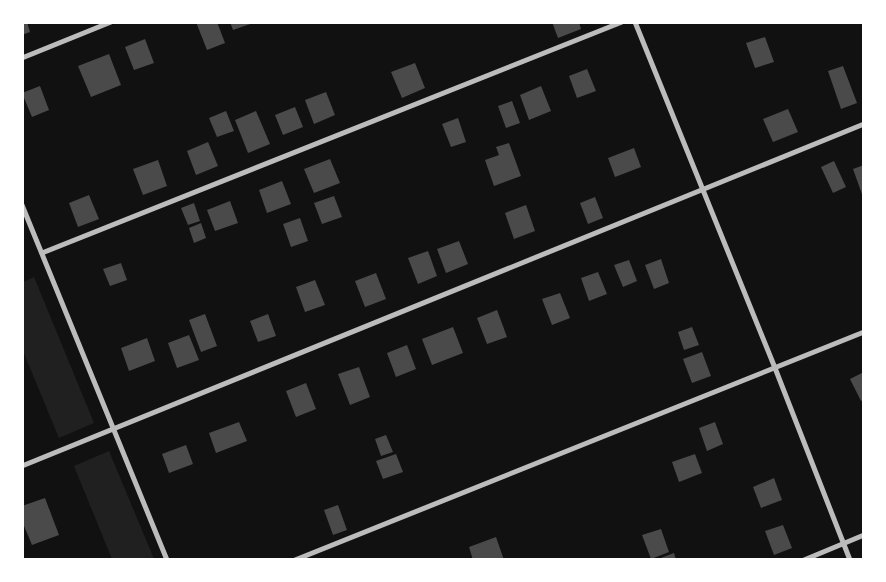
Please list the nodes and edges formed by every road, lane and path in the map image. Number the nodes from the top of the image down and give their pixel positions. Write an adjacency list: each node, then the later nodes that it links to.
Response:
1 (111, 22): 4 (street)
2 (622, 22): 8 (street)
3 (635, 22): 6 (street)
4 (22, 58)
5 (864, 124): 6 (street)
6 (701, 189): 10 (street); 11 (street)
7 (22, 205): 8 (street)
8 (42, 253): 11 (street)
9 (864, 332): 10 (street)
10 (775, 368): 14 (street); 16 (street)
11 (114, 429): 12 (street); 15 (street)
12 (22, 466)
13 (864, 535): 14 (street)
14 (843, 544): 17 (street); 18 (street)
15 (167, 560)
16 (295, 560)
17 (804, 560)
18 (850, 560)

